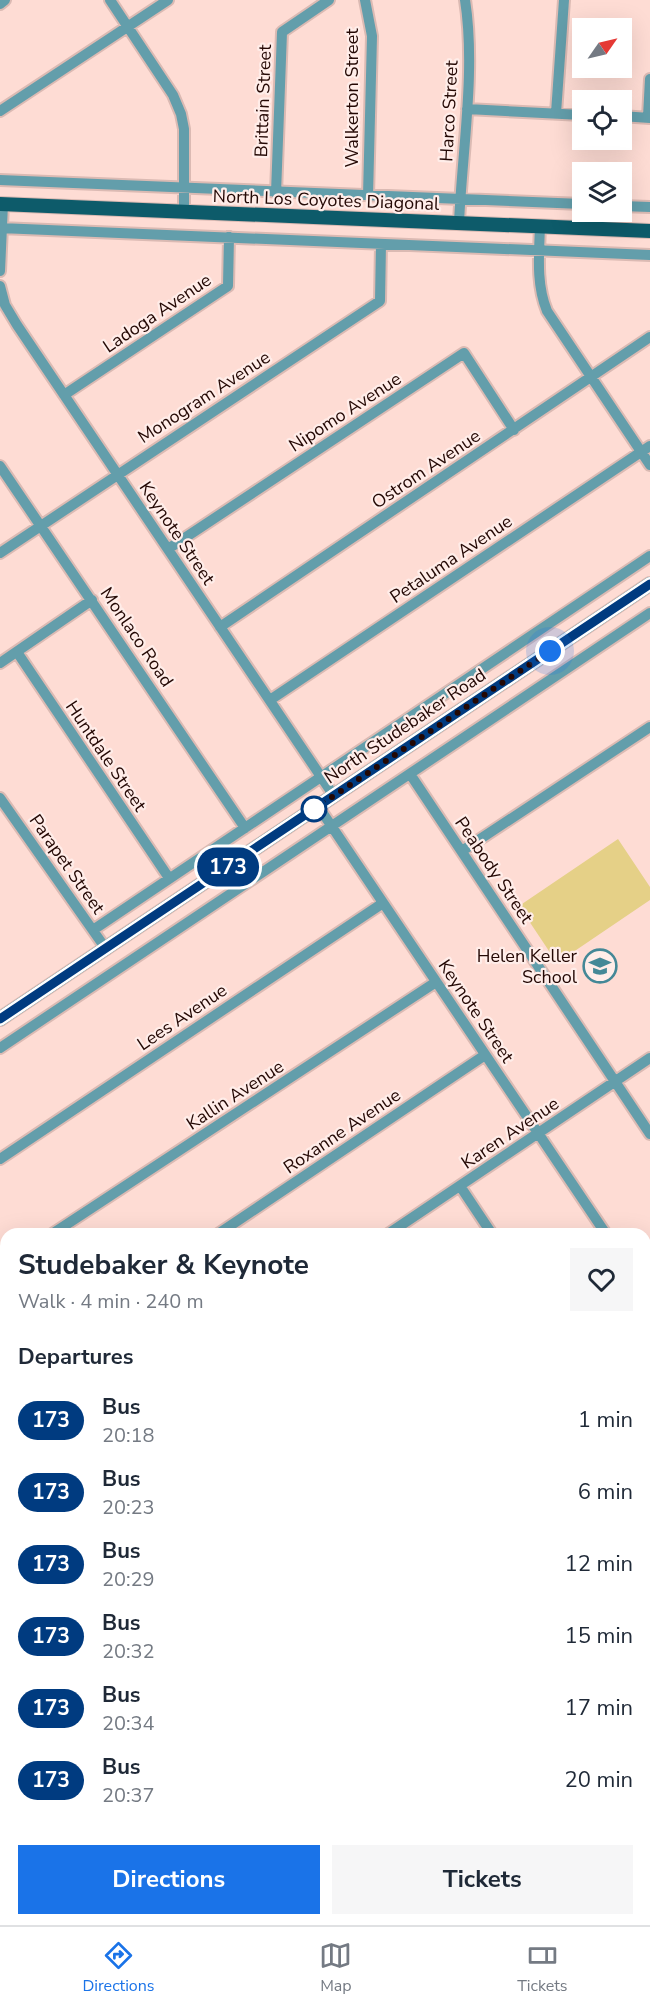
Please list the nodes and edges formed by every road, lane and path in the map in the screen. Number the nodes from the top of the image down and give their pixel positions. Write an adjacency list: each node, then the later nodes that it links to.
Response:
1 (5, 0): 8 (street)
2 (110, 0): 9 (street)
3 (168, 0): 9 (street)
4 (329, 0): 19 (street, Brittain Street)
5 (365, 0): 20 (street, Walkerton Street)
6 (465, 0): 11 (street, Harco Street)
7 (564, 0): 13 (street)
8 (0, 4)
9 (128, 27): 12 (street); 18 (street)
10 (650, 79): 16 (street)
11 (466, 110): 13 (street); 21 (street, Harco Street)
12 (0, 111)
13 (556, 113): 14 (street)
14 (572, 114)
15 (632, 117): 16 (street)
16 (649, 118)
17 (0, 180): 18 (street, North Los Coyotes Diagonal)
18 (184, 187): 19 (street, North Los Coyotes Diagonal); 26 (street)
19 (276, 193): 20 (street, North Los Coyotes Diagonal)
20 (368, 196): 21 (street, North Los Coyotes Diagonal)
21 (460, 199): 23 (street, North Los Coyotes Diagonal); 27 (street, Harco Street)
22 (1, 204): 26 (main road, North Los Coyotes Diagonal); 29 (street)
23 (572, 204)
24 (632, 206): 25 (street)
25 (650, 207)
26 (184, 212): 27 (main road, North Los Coyotes Diagonal)
27 (459, 223): 28 (main road, North Los Coyotes Diagonal)
28 (540, 226): 30 (main road, North Los Coyotes Diagonal); 33 (street)
29 (0, 228): 31 (street); 35 (street)
30 (650, 231)
31 (229, 237): 32 (street); 39 (street, Ladoga Avenue)
32 (381, 244): 33 (street); 44 (street, Monogram Avenue)
33 (539, 250): 34 (street); 38 (street)
34 (650, 255)
35 (0, 271)
36 (0, 286): 39 (street, Keynote Street)
37 (650, 337): 38 (street, Ostrom Avenue)
38 (591, 378): 40 (street, Ostrom Avenue); 41 (street)
39 (64, 395): 44 (street, Keynote Street)
40 (514, 430): 46 (street, Nipomo Avenue); 52 (street, Ostrom Avenue)
41 (646, 449): 42 (street); 55 (street, Petaluma Avenue)
42 (650, 465)
43 (0, 466): 45 (street, Monlaco Road)
44 (118, 474): 45 (street, Monogram Avenue); 46 (street, Keynote Street)
45 (41, 526): 47 (street, Monogram Avenue); 50 (street, Monlaco Road)
46 (168, 549): 52 (street, Keynote Street)
47 (0, 553)
48 (650, 556): 58 (street, North Studebaker Road)
49 (650, 584): 59 (main road, North Studebaker Road)
50 (92, 600): 53 (street); 63 (street, Monlaco Road)
51 (650, 613): 57 (street)
52 (220, 627): 55 (street, Keynote Street)
53 (16, 652): 54 (street); 65 (street, Huntdale Street)
54 (0, 663)
55 (270, 700): 58 (street, Keynote Street)
56 (650, 727): 64 (street)
57 (410, 774): 62 (street); 64 (street, Peabody Street)
58 (321, 777): 59 (street, Keynote Street); 63 (street, North Studebaker Road)
59 (334, 796): 61 (main road, North Studebaker Road)
60 (0, 798): 67 (street, Parapet Street)
61 (318, 806): 62 (street, Keynote Street); 68 (main road, North Studebaker Road)
62 (332, 827): 66 (street, Keynote Street); 71 (street)
63 (245, 828): 65 (street, North Studebaker Road)
64 (462, 851): 74 (street, Peabody Street)
65 (169, 878): 67 (street, North Studebaker Road)
66 (383, 903): 69 (street, Keynote Street); 77 (street, Lees Avenue)
67 (93, 930): 68 (street, Parapet Street)
68 (106, 949): 70 (main road, North Studebaker Road)
69 (436, 982): 72 (street, Keynote Street); 79 (street, Kallin Avenue)
70 (0, 1019)
71 (0, 1048)
72 (485, 1055): 75 (street, Keynote Street); 80 (street, Roxanne Avenue)
73 (650, 1058): 74 (street, Karen Avenue)
74 (615, 1082): 75 (street, Karen Avenue); 76 (street, Peabody Street)
75 (537, 1133): 78 (street, Karen Avenue); 83 (street, Keynote Street)
76 (650, 1134)
77 (0, 1159)
78 (460, 1186): 81 (street, Karen Avenue); 82 (street)
79 (61, 1228)
80 (227, 1228)
81 (397, 1228)
82 (488, 1228)
83 (602, 1228)

